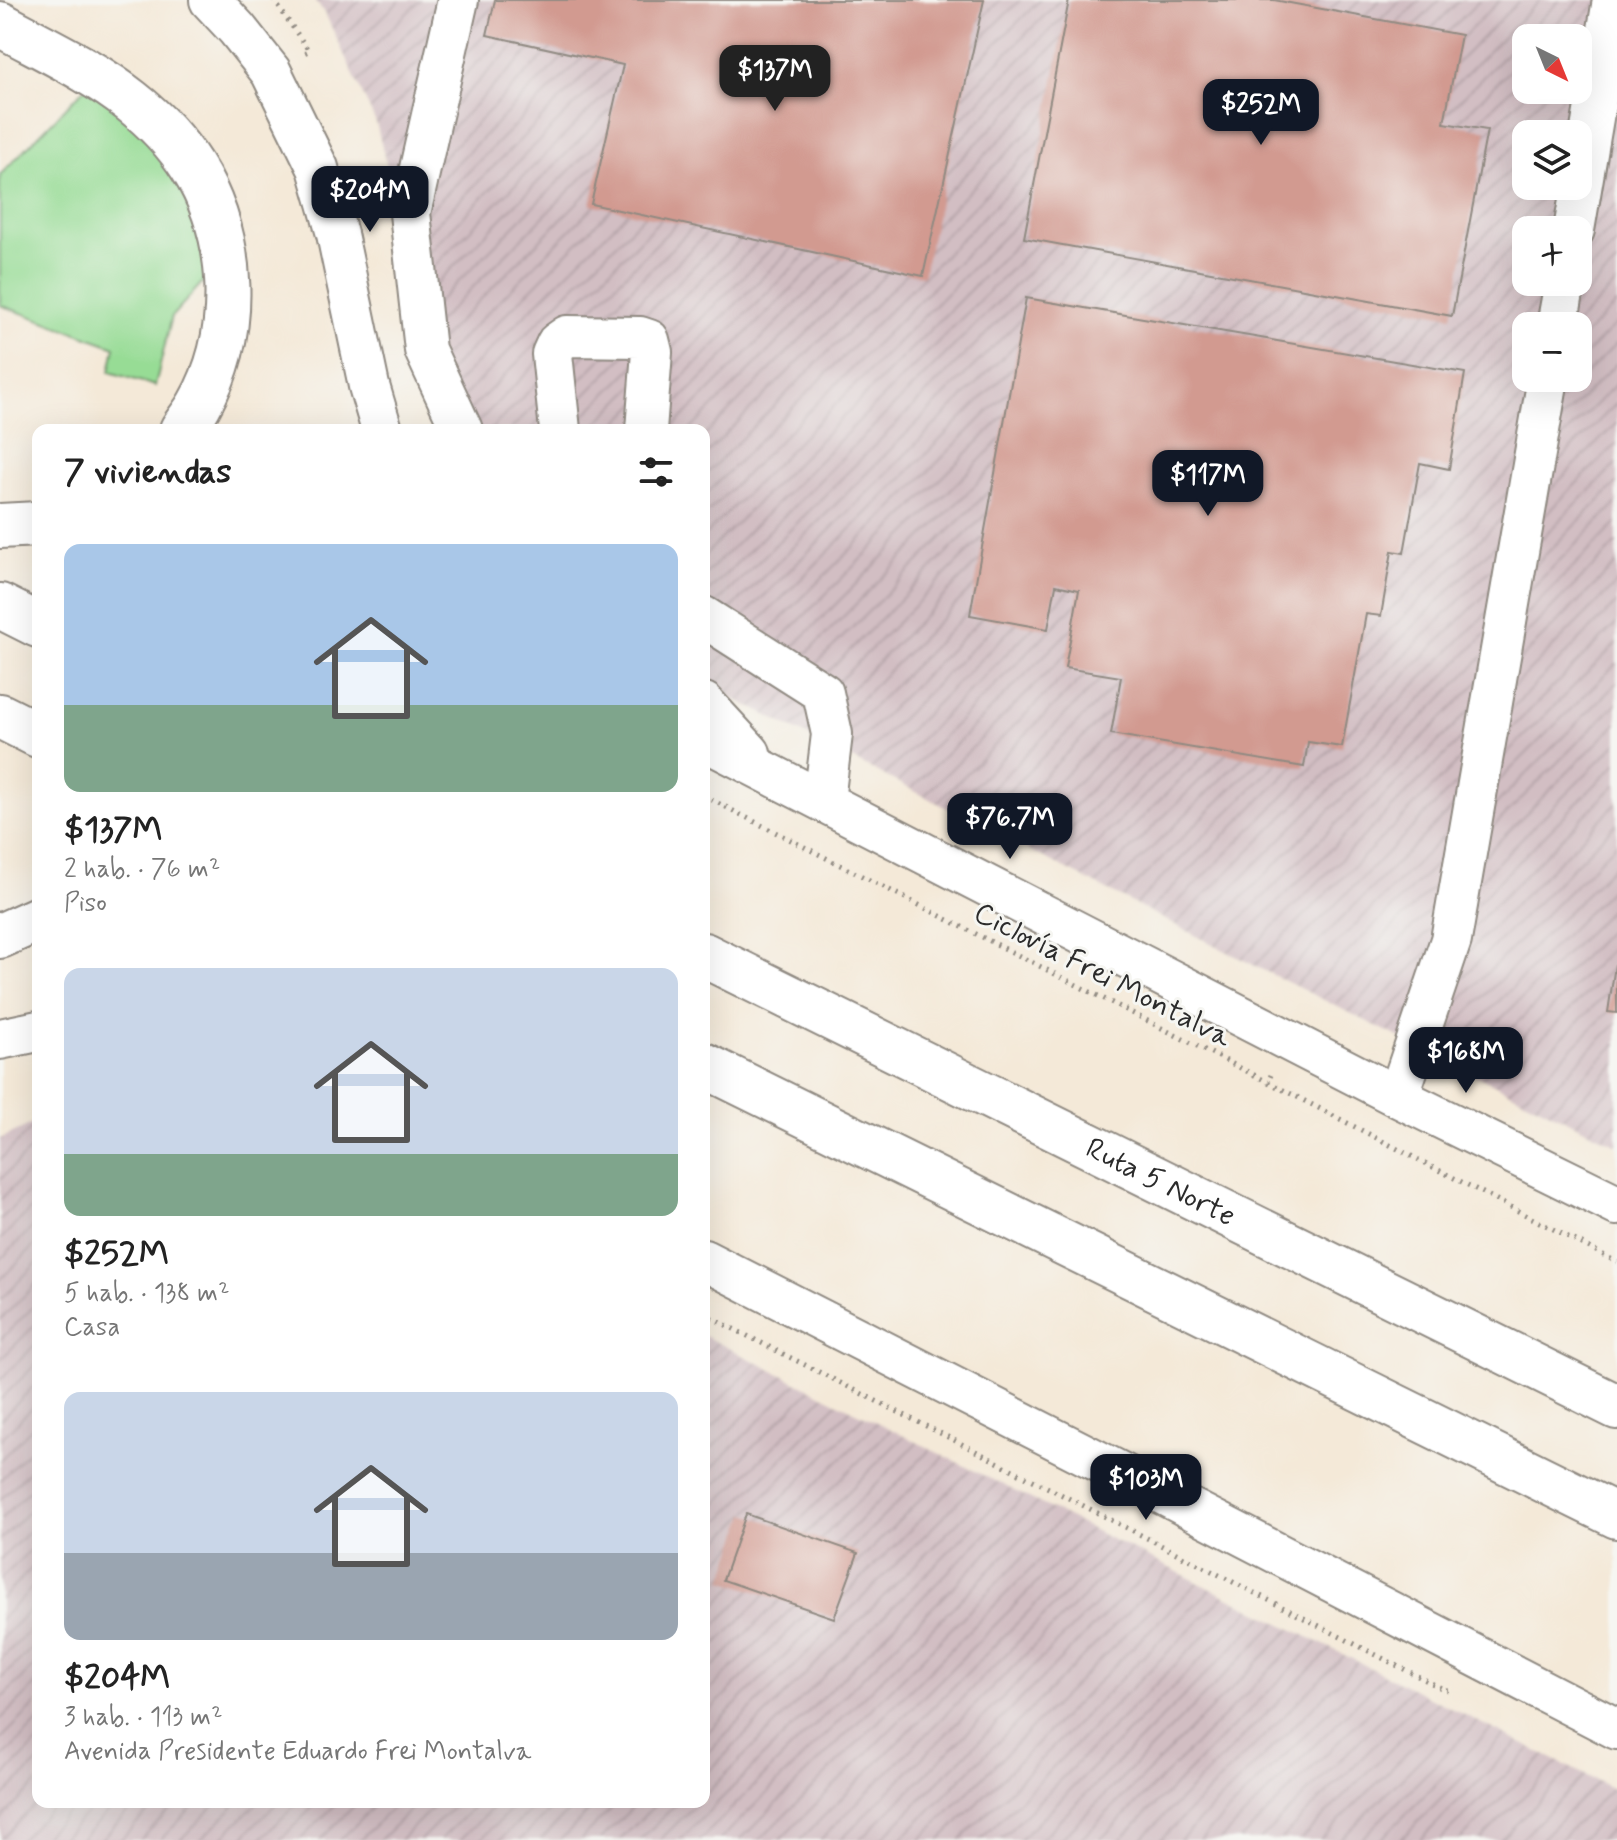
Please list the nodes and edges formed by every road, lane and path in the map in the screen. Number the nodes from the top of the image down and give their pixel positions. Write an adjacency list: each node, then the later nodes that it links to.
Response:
1 (210, 0): 10 (street)
2 (274, 0): 6 (path)
3 (458, 0): 11 (street)
4 (1613, 0): 7 (street)
5 (0, 24): 9 (highway)
6 (309, 51)
7 (1576, 216)
8 (1546, 392): 34 (street)
9 (186, 424)
10 (380, 424)
11 (459, 424)
12 (559, 424): 13 (street)
13 (646, 424)
14 (32, 524): 15 (highway)
15 (0, 526)
16 (0, 606): 18 (highway)
17 (710, 621): 25 (street)
18 (32, 622)
19 (710, 709): 23 (street)
20 (0, 716): 21 (highway)
21 (32, 732)
22 (710, 743): 23 (street)
23 (769, 773): 25 (street)
24 (710, 799): 33 (path, Ciclovía Frei Montalva)
25 (824, 801): 31 (street)
26 (32, 922): 27 (highway)
27 (0, 936)
28 (710, 958): 39 (highway, Ruta 5 Norte)
29 (32, 1032): 30 (street)
30 (0, 1039)
31 (1286, 1040): 33 (path); 34 (street)
32 (710, 1068): 40 (highway)
33 (1268, 1082): 36 (path, Ciclovía Frei Montalva)
34 (1398, 1097): 35 (street)
35 (1617, 1205)
36 (1617, 1262)
37 (710, 1263): 42 (street)
38 (710, 1317): 41 (path)
39 (1617, 1407)
40 (1617, 1516)
41 (1456, 1689)
42 (1617, 1729)

